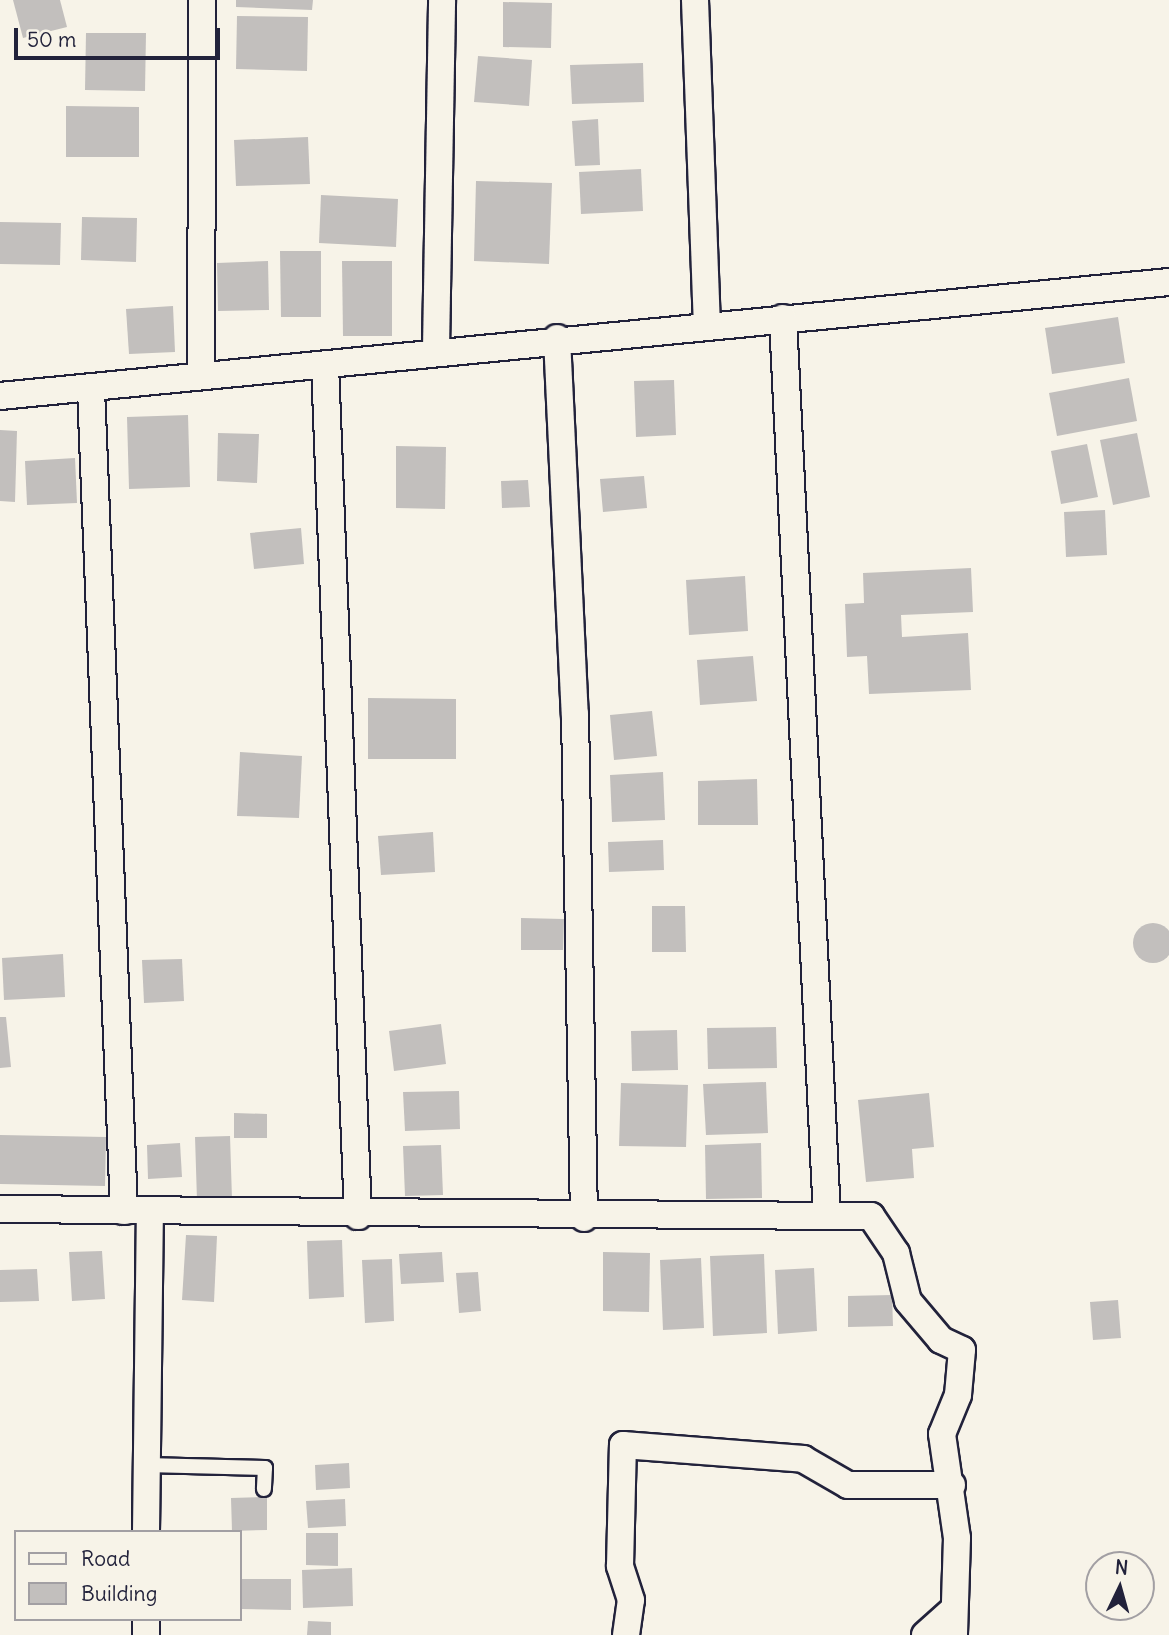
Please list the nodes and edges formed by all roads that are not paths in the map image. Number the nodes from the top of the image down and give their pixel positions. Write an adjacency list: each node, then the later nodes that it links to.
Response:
1 (202, 0): 10 (street)
2 (442, 0): 8 (street)
3 (695, 0): 6 (street)
4 (1169, 282): 5 (street)
5 (783, 318): 6 (street); 16 (street)
6 (707, 323): 7 (street)
7 (557, 338): 8 (street); 17 (street)
8 (436, 349): 9 (street)
9 (325, 365): 10 (street); 15 (street)
10 (201, 376): 11 (street)
11 (91, 389): 12 (street); 14 (street)
12 (0, 396)
13 (0, 1209): 14 (street)
14 (137, 1212): 15 (street); 18 (street)
15 (358, 1216): 17 (street)
16 (827, 1216): 17 (street); 19 (street)
17 (584, 1218)
18 (146, 1465): 20 (lane); 21 (street)
19 (952, 1485): 22 (street); 23 (street)
20 (264, 1489)
21 (146, 1530)
22 (953, 1622): 24 (street)
23 (626, 1635)
24 (925, 1635)

